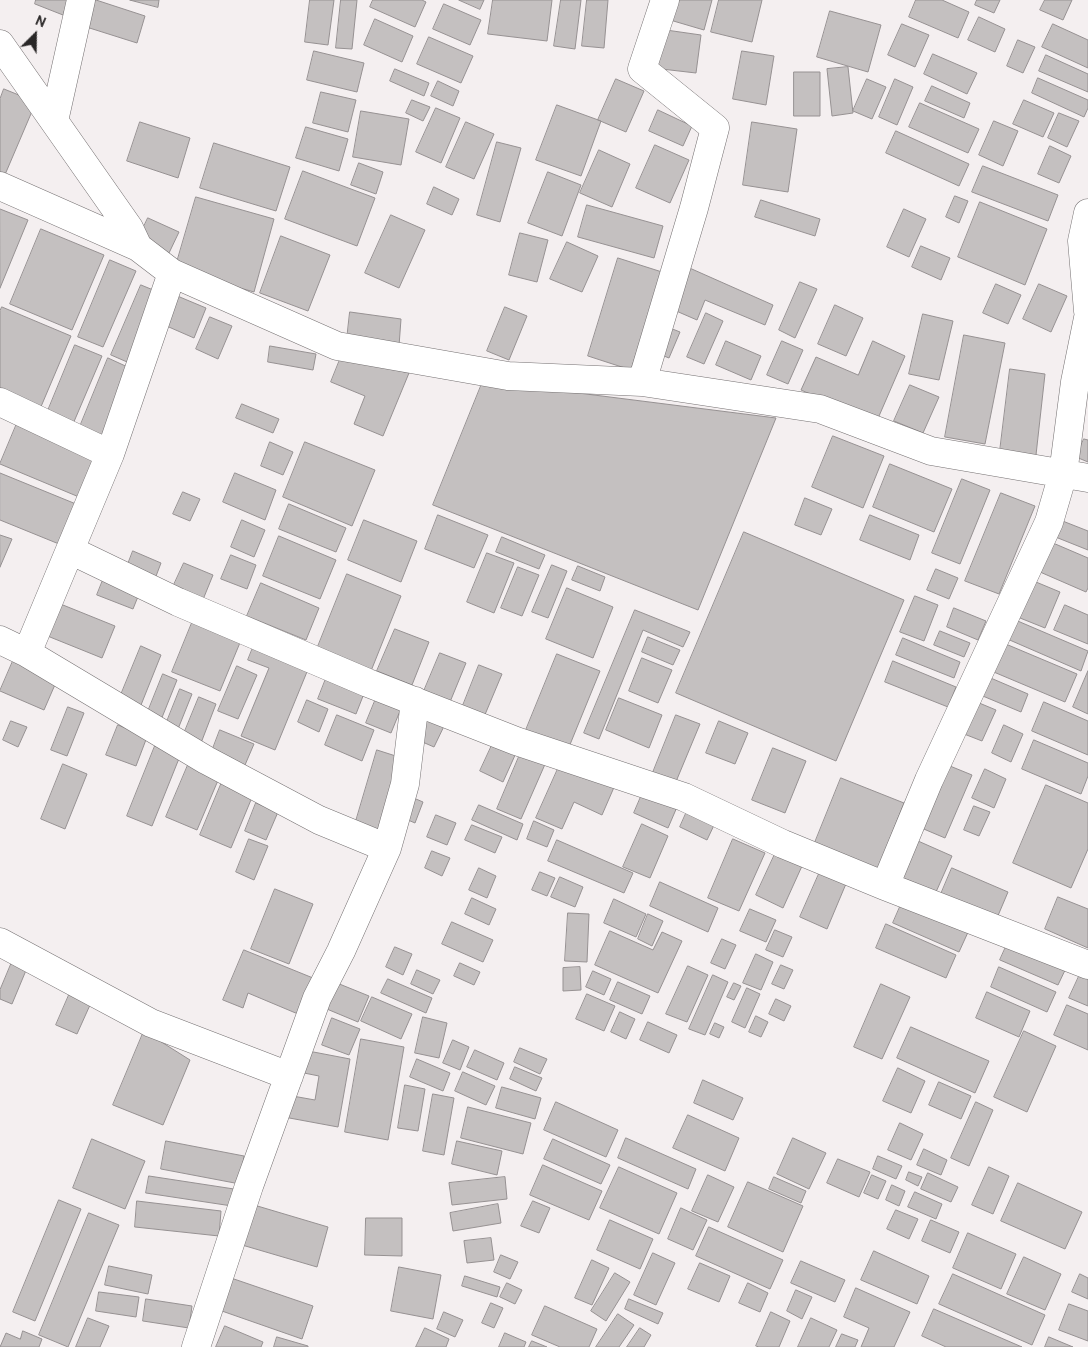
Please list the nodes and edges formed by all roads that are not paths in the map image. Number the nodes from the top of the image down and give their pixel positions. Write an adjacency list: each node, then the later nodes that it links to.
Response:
1 (81, 0): 4 (street)
2 (665, 0): 11 (street)
3 (0, 44): 4 (street)
4 (54, 121): 7 (street)
5 (0, 186): 7 (street)
6 (1088, 213): 9 (street)
7 (138, 247): 8 (street)
8 (172, 273): 11 (street); 13 (street)
9 (1088, 311)
10 (1088, 318): 14 (street)
11 (642, 382): 14 (street)
12 (0, 402): 13 (street)
13 (110, 454): 15 (street)
14 (1076, 476): 20 (street)
15 (70, 550): 17 (street); 18 (street)
16 (0, 640): 17 (street)
17 (27, 653): 19 (street)
18 (415, 701): 19 (street); 20 (street)
19 (387, 848): 23 (street)
20 (885, 886): 22 (street)
21 (0, 942): 23 (street)
22 (1088, 964)
23 (289, 1076): 24 (street)
24 (196, 1347)

